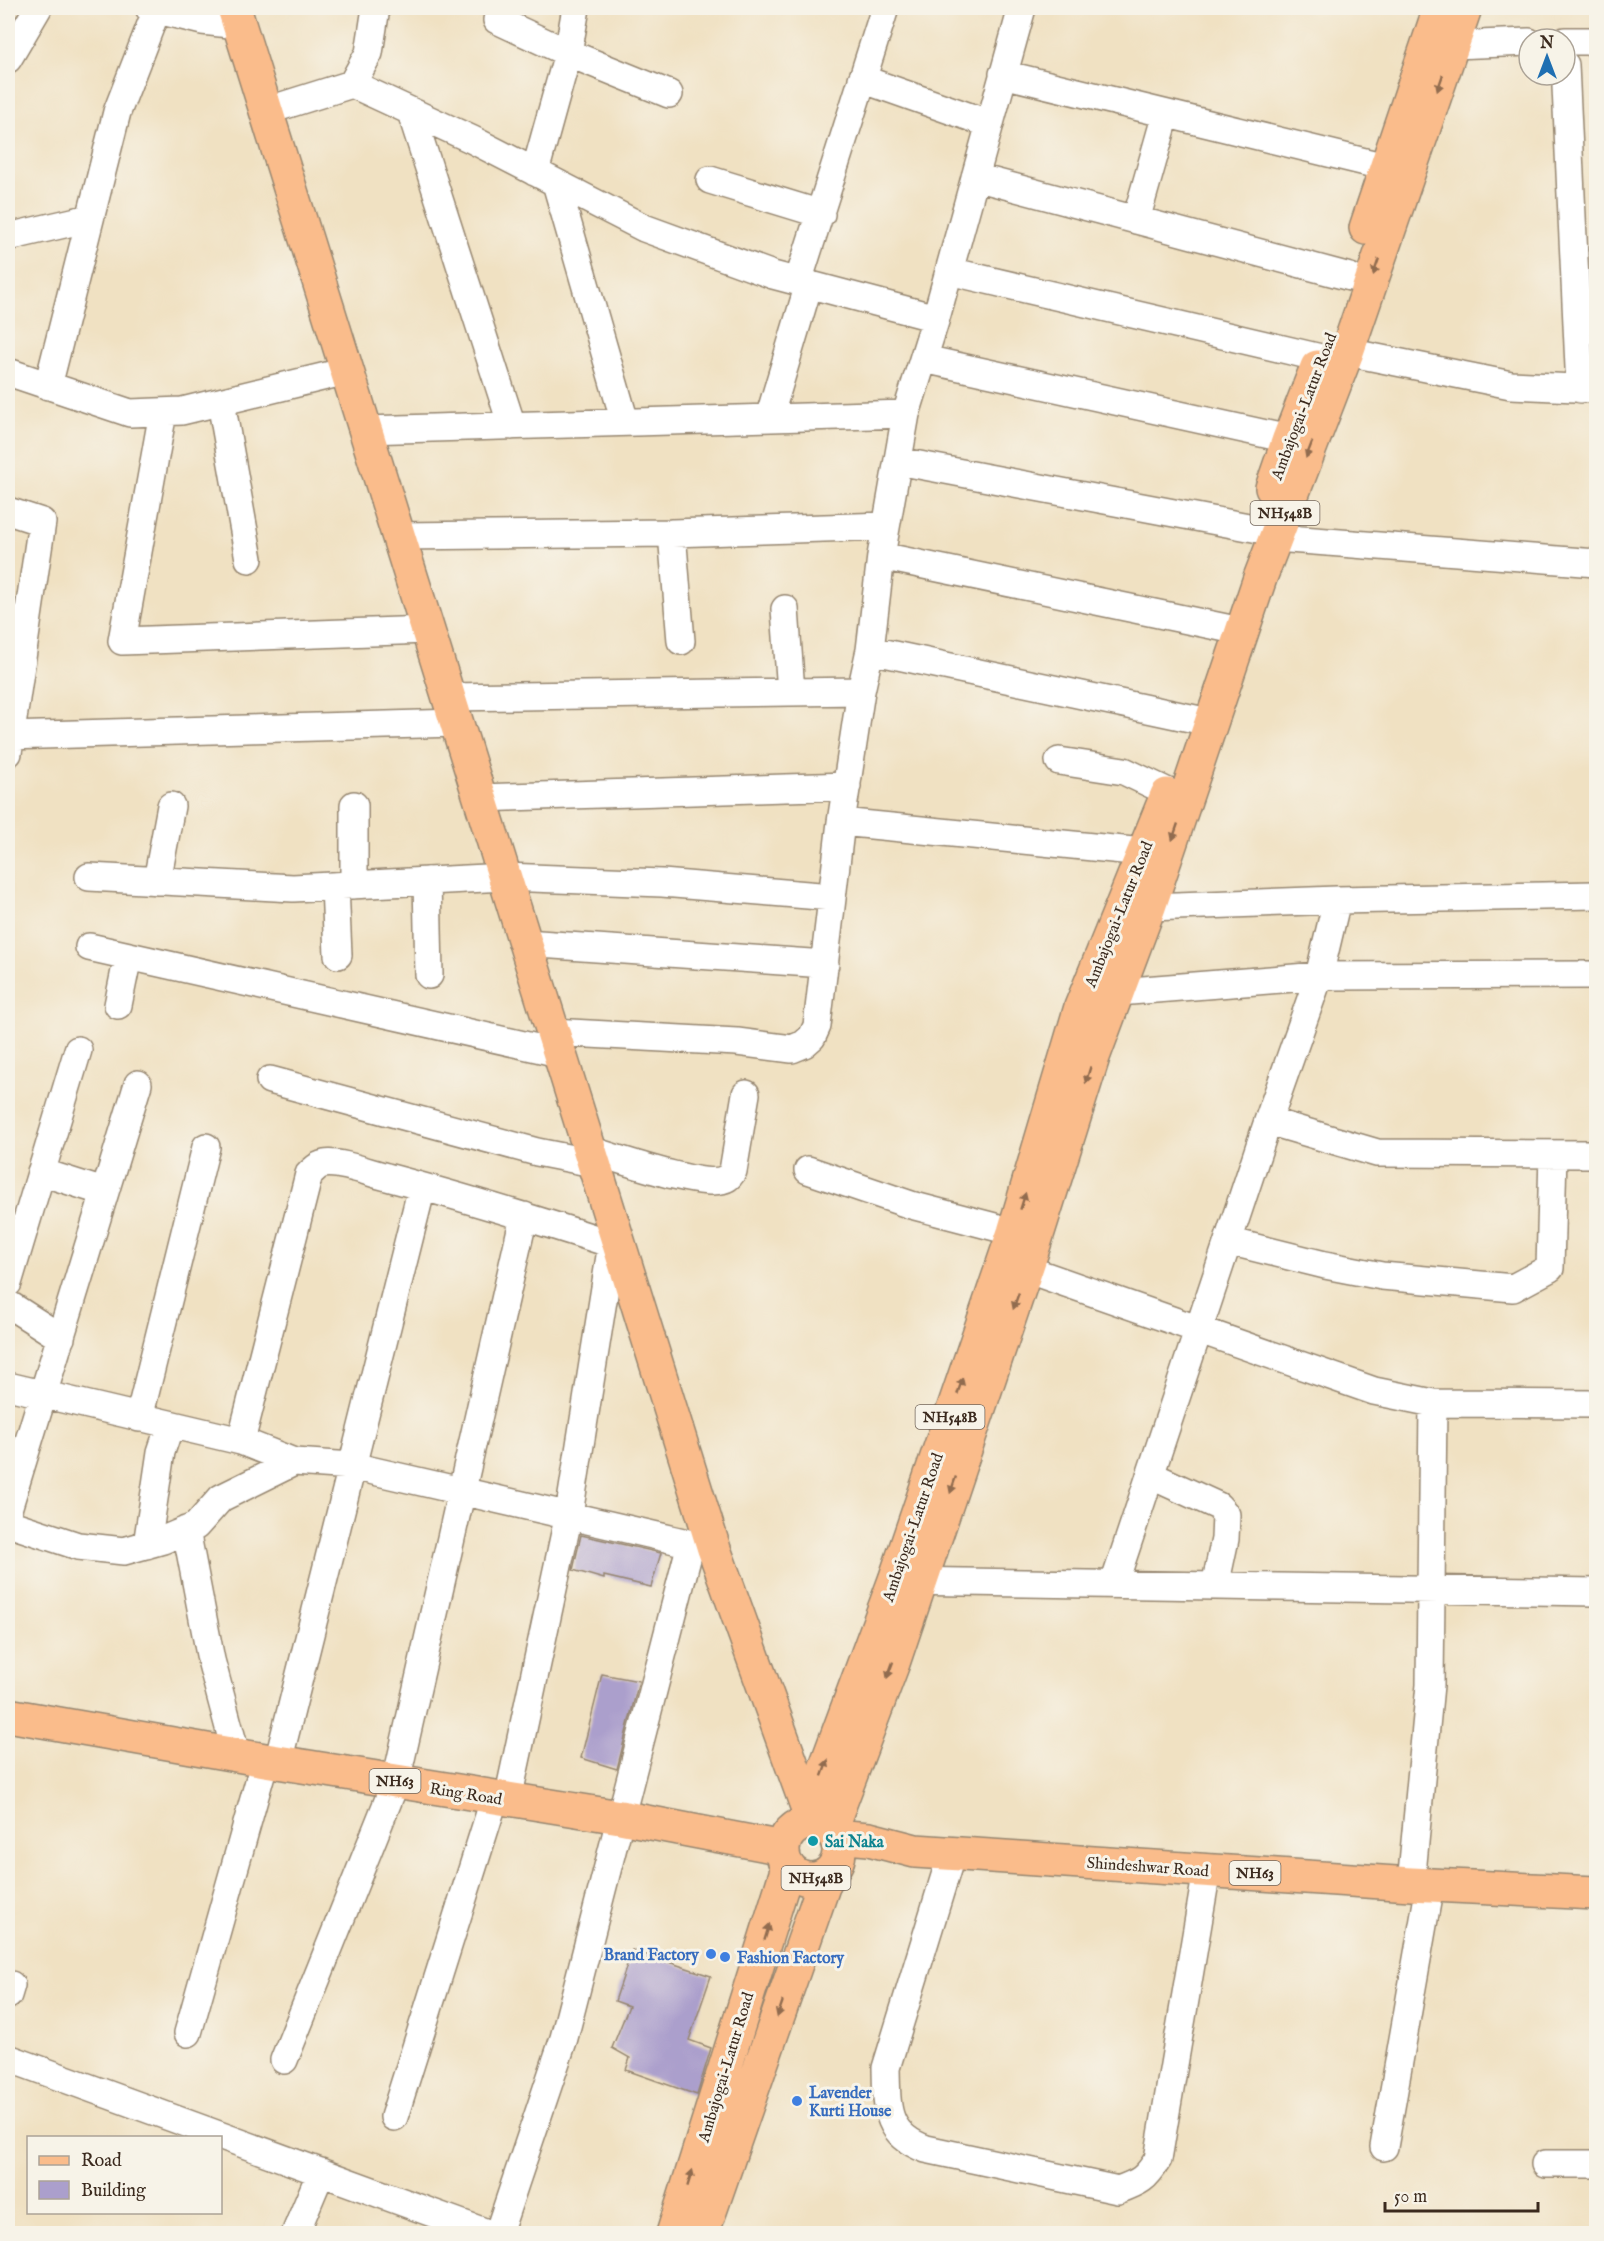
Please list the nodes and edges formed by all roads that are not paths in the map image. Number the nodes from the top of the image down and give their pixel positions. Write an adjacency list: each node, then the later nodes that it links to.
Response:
1 (38, 8): 16 (street)
2 (153, 8): 9 (street); 31 (street)
3 (376, 8): 19 (street)
4 (576, 8): 15 (street)
5 (885, 8): 18 (street)
6 (1022, 8): 17 (street)
7 (1440, 8): 26 (main road, Ambajogai-Latur Road / NH548B)
8 (1465, 8): 14 (main road, NH548B)
9 (237, 16): 22 (main road)
10 (496, 20): 15 (street)
11 (1577, 41): 12 (street)
12 (1596, 41)
13 (1517, 42): 14 (street)
14 (1453, 45): 38 (main road, NH548B, one-way to 38)
15 (568, 53): 21 (street); 28 (street)
16 (8, 59)
17 (1003, 75): 24 (street); 25 (street)
18 (862, 79): 25 (street); 30 (street)
19 (352, 84): 22 (street); 23 (street)
20 (1567, 87): 43 (street)
21 (669, 94)
22 (266, 111): 40 (main road)
23 (411, 112): 28 (street); 49 (street)
24 (1166, 114): 26 (street); 32 (street)
25 (990, 124): 27 (street)
26 (1386, 167): 35 (main road, Ambajogai-Latur Road / NH548B)
27 (975, 177): 32 (street); 34 (street)
28 (545, 178): 36 (street); 48 (street)
29 (710, 180): 30 (street)
30 (821, 214): 36 (street)
31 (90, 218): 33 (street); 42 (street)
32 (1136, 220): 35 (street)
33 (8, 237)
34 (949, 271): 37 (street); 38 (street)
35 (1350, 277): 38 (main road, Ambajogai-Latur Road / NH548B)
36 (804, 283): 37 (street); 47 (street)
37 (936, 318): 39 (street)
38 (1334, 355): 43 (street); 51 (main road, Ambajogai-Latur Road / NH548B); 56 (main road, NH548B, one-way to 56)
39 (924, 359): 46 (street); 51 (street)
40 (347, 371): 44 (street); 50 (main road)
41 (8, 372): 42 (street)
42 (48, 386): 45 (street)
43 (1588, 389)
44 (221, 402): 45 (street); 59 (street)
45 (163, 412): 63 (street)
46 (906, 414): 47 (street); 52 (street)
47 (769, 418): 48 (street)
48 (625, 422): 49 (street)
49 (512, 426): 50 (street)
50 (365, 430): 57 (main road)
51 (1288, 439): 56 (main road, Ambajogai-Latur Road / NH548B)
52 (898, 460): 54 (street); 56 (street)
53 (8, 511): 70 (street)
54 (886, 526): 55 (street); 58 (street)
55 (672, 533): 57 (street); 64 (street)
56 (1267, 534): 60 (street); 62 (main road, Ambajogai-Latur Road / NH548B); 87 (main road, NH548B, one-way to 87)
57 (398, 537): 63 (main road)
58 (881, 556): 62 (street); 65 (street)
59 (249, 559)
60 (1596, 563)
61 (785, 609): 67 (street)
62 (1226, 628): 69 (main road, Ambajogai-Latur Road / NH548B)
63 (427, 630): 68 (main road)
64 (681, 641)
65 (870, 650): 66 (street); 69 (street)
66 (861, 691): 67 (street); 72 (street)
67 (791, 692): 68 (street)
68 (452, 710): 70 (street); 74 (main road)
69 (1195, 718): 73 (main road, Ambajogai-Latur Road / NH548B)
70 (8, 742)
71 (1059, 761): 73 (street)
72 (847, 786): 74 (street); 77 (street)
73 (1168, 792): 78 (main road, Ambajogai-Latur Road / NH548B)
74 (480, 798): 80 (main road)
75 (354, 805): 83 (street)
76 (171, 806): 81 (street)
77 (841, 822): 78 (street); 85 (street)
78 (1143, 852): 96 (main road, Ambajogai-Latur Road / NH548B)
79 (88, 877): 81 (street)
80 (505, 877): 82 (street); 85 (street); 88 (main road)
81 (157, 880): 83 (street)
82 (427, 881): 83 (street); 93 (street)
83 (345, 885): 91 (street)
84 (1596, 895): 86 (street)
85 (832, 897): 92 (street)
86 (1337, 900): 87 (street); 95 (street)
87 (1149, 907): 96 (main road, NH548B)
88 (525, 943): 92 (street); 98 (main road)
89 (88, 947): 90 (street)
90 (128, 956): 97 (street); 98 (street)
91 (338, 956)
92 (825, 964): 98 (street)
93 (429, 975)
94 (1596, 975): 95 (street)
95 (1319, 976): 96 (street); 103 (street)
96 (1105, 986): 113 (main road, Ambajogai-Latur Road / NH548B, one-way to 96); 116 (main road, NH548B, one-way to 116)
97 (118, 1005)
98 (556, 1042): 107 (main road)
99 (78, 1050): 109 (street)
100 (270, 1080): 107 (street)
101 (138, 1084): 111 (street)
102 (746, 1094): 107 (street)
103 (1268, 1121): 105 (street); 115 (street)
104 (206, 1147): 125 (street)
105 (1553, 1154): 106 (street); 115 (street)
106 (1596, 1154)
107 (591, 1156): 114 (main road)
108 (808, 1170): 113 (street)
109 (41, 1172): 111 (street); 117 (street)
110 (422, 1187): 112 (street); 127 (street); 129 (street)
111 (104, 1192): 120 (street)
112 (524, 1216): 114 (street); 131 (street)
113 (1014, 1232): 138 (main road, Ambajogai-Latur Road / NH548B, one-way to 113)
114 (613, 1237): 133 (street); 137 (main road)
115 (1228, 1241): 119 (street)
116 (1026, 1269): 119 (street); 138 (main road, NH548B, one-way to 138)
117 (8, 1282)
118 (8, 1304): 120 (street)
119 (1199, 1328): 123 (street); 130 (street)
120 (61, 1338): 122 (street)
121 (8, 1386): 122 (street)
122 (44, 1395): 125 (street); 132 (street)
123 (1433, 1403): 124 (street); 141 (street)
124 (1596, 1404)
125 (139, 1418): 126 (street)
126 (170, 1425): 127 (street); 136 (street)
127 (241, 1441): 128 (street)
128 (294, 1462): 129 (street); 135 (street)
129 (352, 1466): 131 (street); 144 (street)
130 (1150, 1475): 139 (street); 140 (street)
131 (464, 1490): 133 (street); 145 (street)
132 (8, 1509)
133 (569, 1514): 137 (street); 146 (street)
134 (8, 1523): 136 (street)
135 (186, 1530): 136 (street); 144 (street)
136 (147, 1545)
137 (702, 1546): 147 (street); 148 (main road)
138 (908, 1581): 139 (street); 148 (main road, Ambajogai-Latur Road / NH548B)
139 (1113, 1584): 140 (street)
140 (1215, 1586): 141 (street)
141 (1432, 1588): 142 (street); 152 (street)
142 (1596, 1592)
143 (8, 1715): 144 (main road, Ring Road / NH63)
144 (260, 1759): 145 (main road, Ring Road / NH63); 154 (street)
145 (396, 1781): 146 (main road, Ring Road / NH63); 155 (street)
146 (502, 1798): 147 (main road, Ring Road / NH63); 157 (street)
147 (620, 1817): 150 (main road, Ring Road / NH63); 166 (street)
148 (824, 1840): 149 (main road, Shindeshwar Road / NH63); 150 (main road, Ambajogai-Latur Road / NH548B); 150 (main road, NH548B); 168 (main road, Ambajogai-Latur Road, one-way to 168)
149 (952, 1853): 151 (main road, Shindeshwar Road / NH63); 151 (street)
150 (785, 1858): 167 (main road, Ambajogai-Latur Road, one-way to 150)
151 (1207, 1870): 152 (main road, Shindeshwar Road / NH63)
152 (1420, 1885): 153 (main road, Shindeshwar Road / NH63); 160 (street)
153 (1596, 1893)
154 (188, 2033)
155 (284, 2060)
156 (8, 2061): 158 (street)
157 (394, 2117)
158 (219, 2136)
159 (222, 2137): 163 (street)
160 (1384, 2147)
161 (1545, 2164): 162 (street)
162 (1596, 2164)
163 (321, 2172): 164 (street); 165 (street)
164 (295, 2234)
165 (489, 2234)
166 (498, 2234)
167 (672, 2234)
168 (702, 2234)

